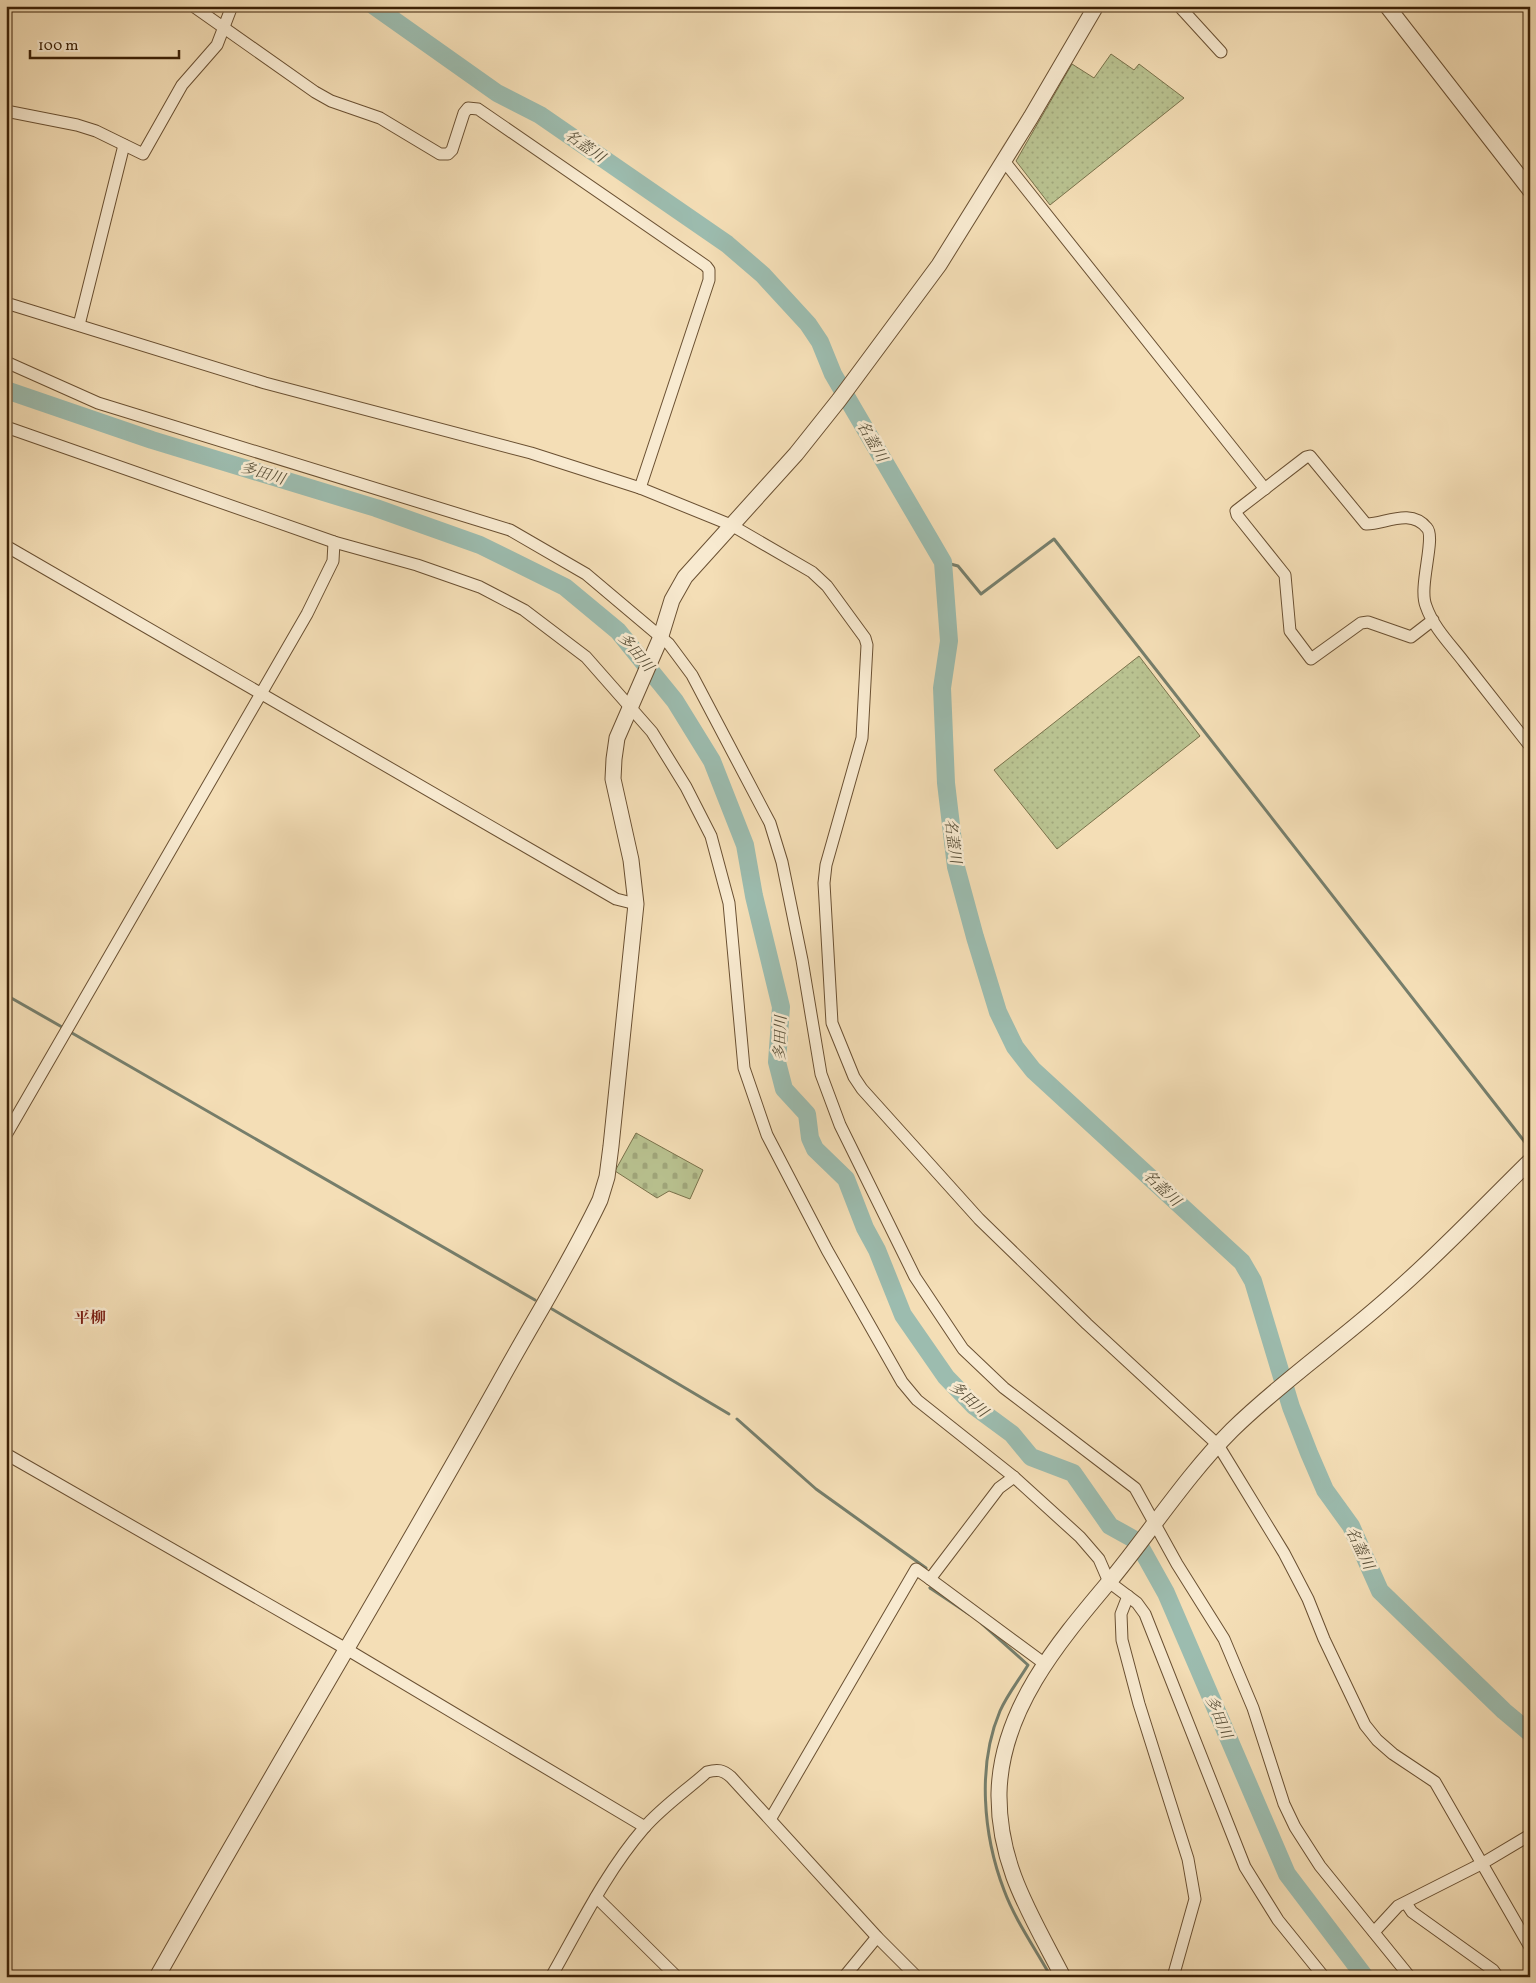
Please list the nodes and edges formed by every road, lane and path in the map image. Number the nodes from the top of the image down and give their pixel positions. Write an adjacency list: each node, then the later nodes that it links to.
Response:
1 (193, 6): 6 (street)
2 (232, 6): 6 (street)
3 (1096, 6): 10 (street)
4 (1179, 6): 7 (street)
5 (1387, 6): 11 (street)
6 (223, 28): 9 (street); 16 (street)
7 (1220, 52)
8 (6, 111): 9 (street)
9 (124, 145): 13 (street)
10 (1004, 160): 17 (street); 18 (street)
11 (1530, 190)
12 (6, 303): 13 (street)
13 (79, 325): 16 (street)
14 (6, 362): 22 (street)
15 (6, 427): 19 (street)
16 (640, 488): 18 (street)
17 (1265, 489): 21 (street); 21 (street)
18 (731, 525): 22 (street); 29 (street)
19 (334, 542): 23 (street); 24 (street)
20 (6, 546): 23 (street)
21 (1433, 620): 25 (street)
22 (658, 641): 24 (street); 32 (street)
23 (261, 694): 26 (street); 27 (street)
24 (632, 705): 26 (street); 31 (street)
25 (1530, 746)
26 (636, 904): 36 (street)
27 (6, 1135)
28 (1530, 1161): 29 (street)
29 (1218, 1445): 32 (street); 41 (street)
30 (6, 1454): 36 (street)
31 (1014, 1477): 33 (street); 34 (street)
32 (1152, 1527): 33 (street); 44 (street)
33 (1112, 1578): 35 (street); 37 (street)
34 (930, 1579): 37 (street); 38 (street)
35 (1128, 1596): 53 (street); 54 (street)
36 (348, 1650): 39 (street); 47 (street)
37 (1045, 1664): 52 (street)
38 (771, 1818): 39 (street); 45 (street)
39 (645, 1827): 42 (street)
40 (1530, 1835): 41 (street)
41 (1483, 1863): 43 (street); 46 (street)
42 (596, 1897): 48 (street); 49 (street)
43 (1406, 1903): 44 (street); 56 (street)
44 (1374, 1932): 55 (street)
45 (877, 1937): 50 (street); 51 (street)
46 (1530, 1947)
47 (157, 1977)
48 (551, 1977)
49 (677, 1977)
50 (844, 1977)
51 (917, 1977)
52 (1064, 1977)
53 (1173, 1977)
54 (1324, 1977)
55 (1410, 1977)
56 (1498, 1977)

